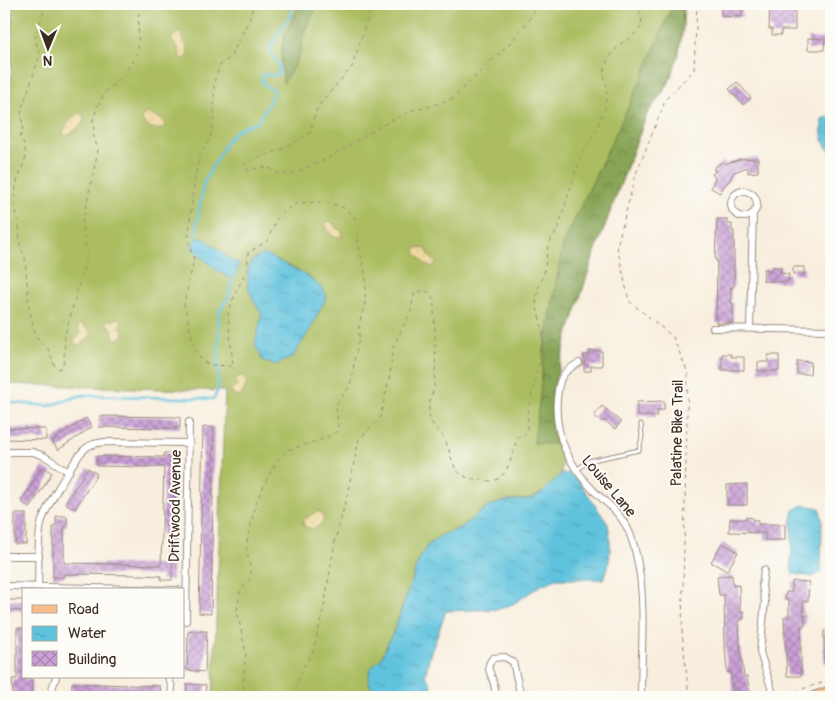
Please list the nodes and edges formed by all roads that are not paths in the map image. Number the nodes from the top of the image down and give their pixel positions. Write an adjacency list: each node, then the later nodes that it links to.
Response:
1 (753, 214): 1 (street); 3 (street)
2 (712, 328): 3 (street)
3 (750, 328): 4 (street)
4 (831, 330)
5 (579, 363): 10 (street, Louise Lane)
6 (189, 422): 8 (street, Driftwood Avenue)
7 (641, 424): 10 (lane)
8 (189, 443): 11 (street); 18 (street, Driftwood Avenue)
9 (4, 452): 11 (street)
10 (577, 470): 27 (street, Louise Lane)
11 (69, 472): 13 (street)
12 (4, 556): 13 (street)
13 (39, 556): 16 (street)
14 (764, 570): 28 (street)
15 (5, 586): 16 (street)
16 (38, 586): 17 (street)
17 (108, 588)
18 (185, 590): 19 (street, Driftwood Avenue)
19 (186, 621)
20 (56, 678): 23 (street)
21 (168, 678): 24 (street)
22 (831, 691): 29 (main road)
23 (53, 697)
24 (171, 697)
25 (496, 697): 26 (street)
26 (521, 697)
27 (641, 697)
28 (776, 697)
29 (814, 697)

